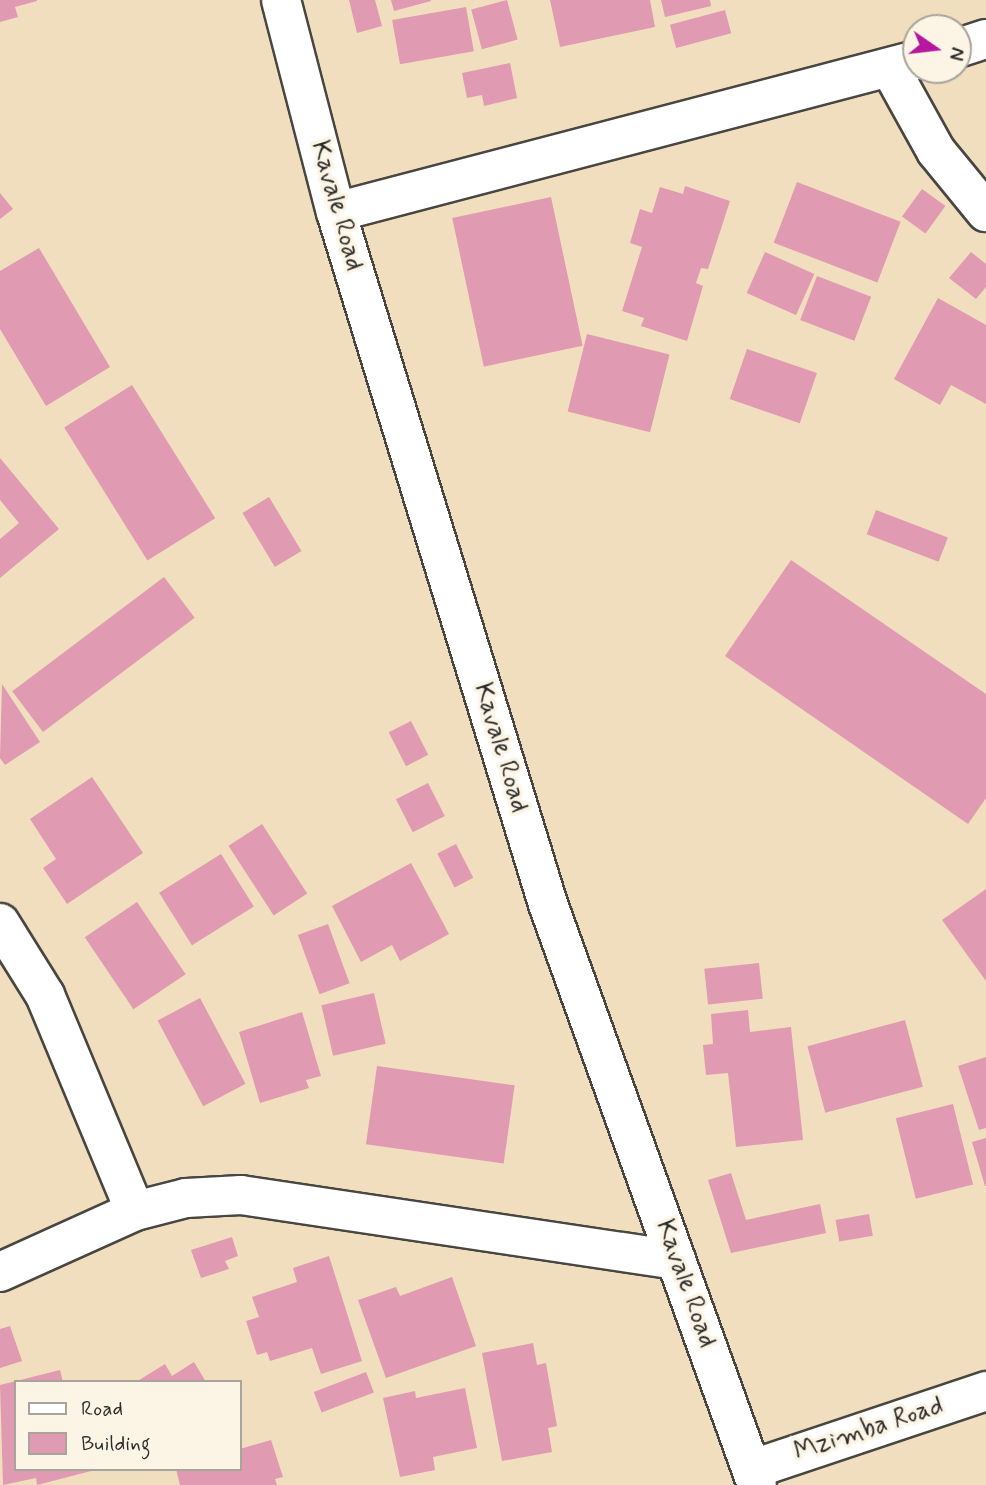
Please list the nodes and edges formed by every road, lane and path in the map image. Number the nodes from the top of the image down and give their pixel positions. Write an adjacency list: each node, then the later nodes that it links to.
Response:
1 (281, 0): 4 (street, Kavale Road)
2 (902, 64): 4 (street)
3 (911, 84): 5 (street)
4 (336, 212): 8 (street, Kavale Road)
5 (986, 212)
6 (0, 923): 7 (street)
7 (135, 1211): 8 (street); 9 (street)
8 (676, 1260): 11 (street, Kavale Road)
9 (0, 1272)
10 (986, 1391): 11 (street, Mzimba Road)
11 (755, 1477)

